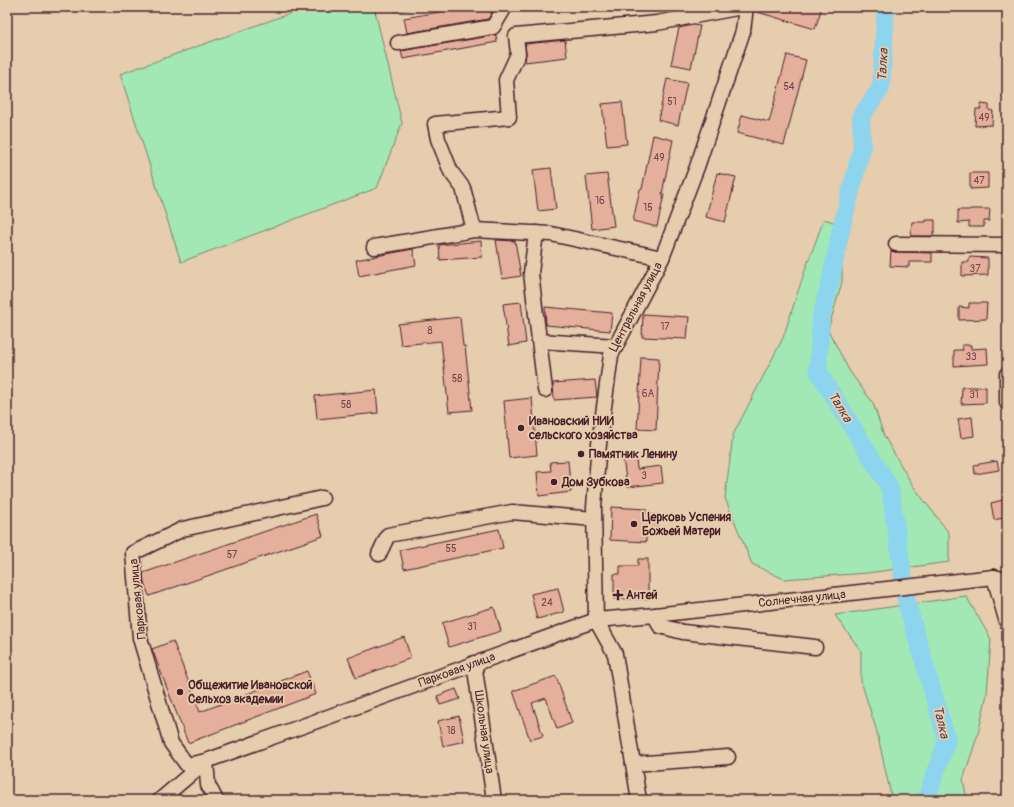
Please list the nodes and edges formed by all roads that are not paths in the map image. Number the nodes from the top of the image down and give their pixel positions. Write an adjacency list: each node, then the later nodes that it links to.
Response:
1 (505, 7): 4 (street)
2 (742, 7): 5 (street)
3 (746, 7): 10 (street, Центральная улица)
4 (398, 44)
5 (474, 230): 6 (street); 9 (street)
6 (536, 233): 10 (street); 11 (street)
7 (896, 244): 8 (street)
8 (1007, 245)
9 (374, 247)
10 (662, 258): 12 (street, Центральная улица)
11 (539, 341): 12 (street); 14 (street)
12 (616, 346): 17 (street, Центральная улица)
13 (1007, 374): 15 (street)
14 (545, 390)
15 (1007, 402)
16 (322, 498): 26 (street, Парковая улица)
17 (594, 519): 18 (street); 21 (street, Центральная улица)
18 (379, 554)
19 (1000, 579): 20 (street, Солнечная улица); 22 (street)
20 (655, 615): 21 (street, Солнечная улица); 23 (street)
21 (596, 620): 24 (street, Парковая улица); 27 (street)
22 (1007, 624)
23 (815, 647)
24 (474, 663): 26 (street, Парковая улица); 30 (street, Школьная улица)
25 (728, 757): 27 (street)
26 (206, 761): 28 (street, Парковая улица); 29 (street)
27 (633, 764): 31 (street)
28 (160, 800)
29 (216, 800)
30 (494, 800)
31 (639, 800)

